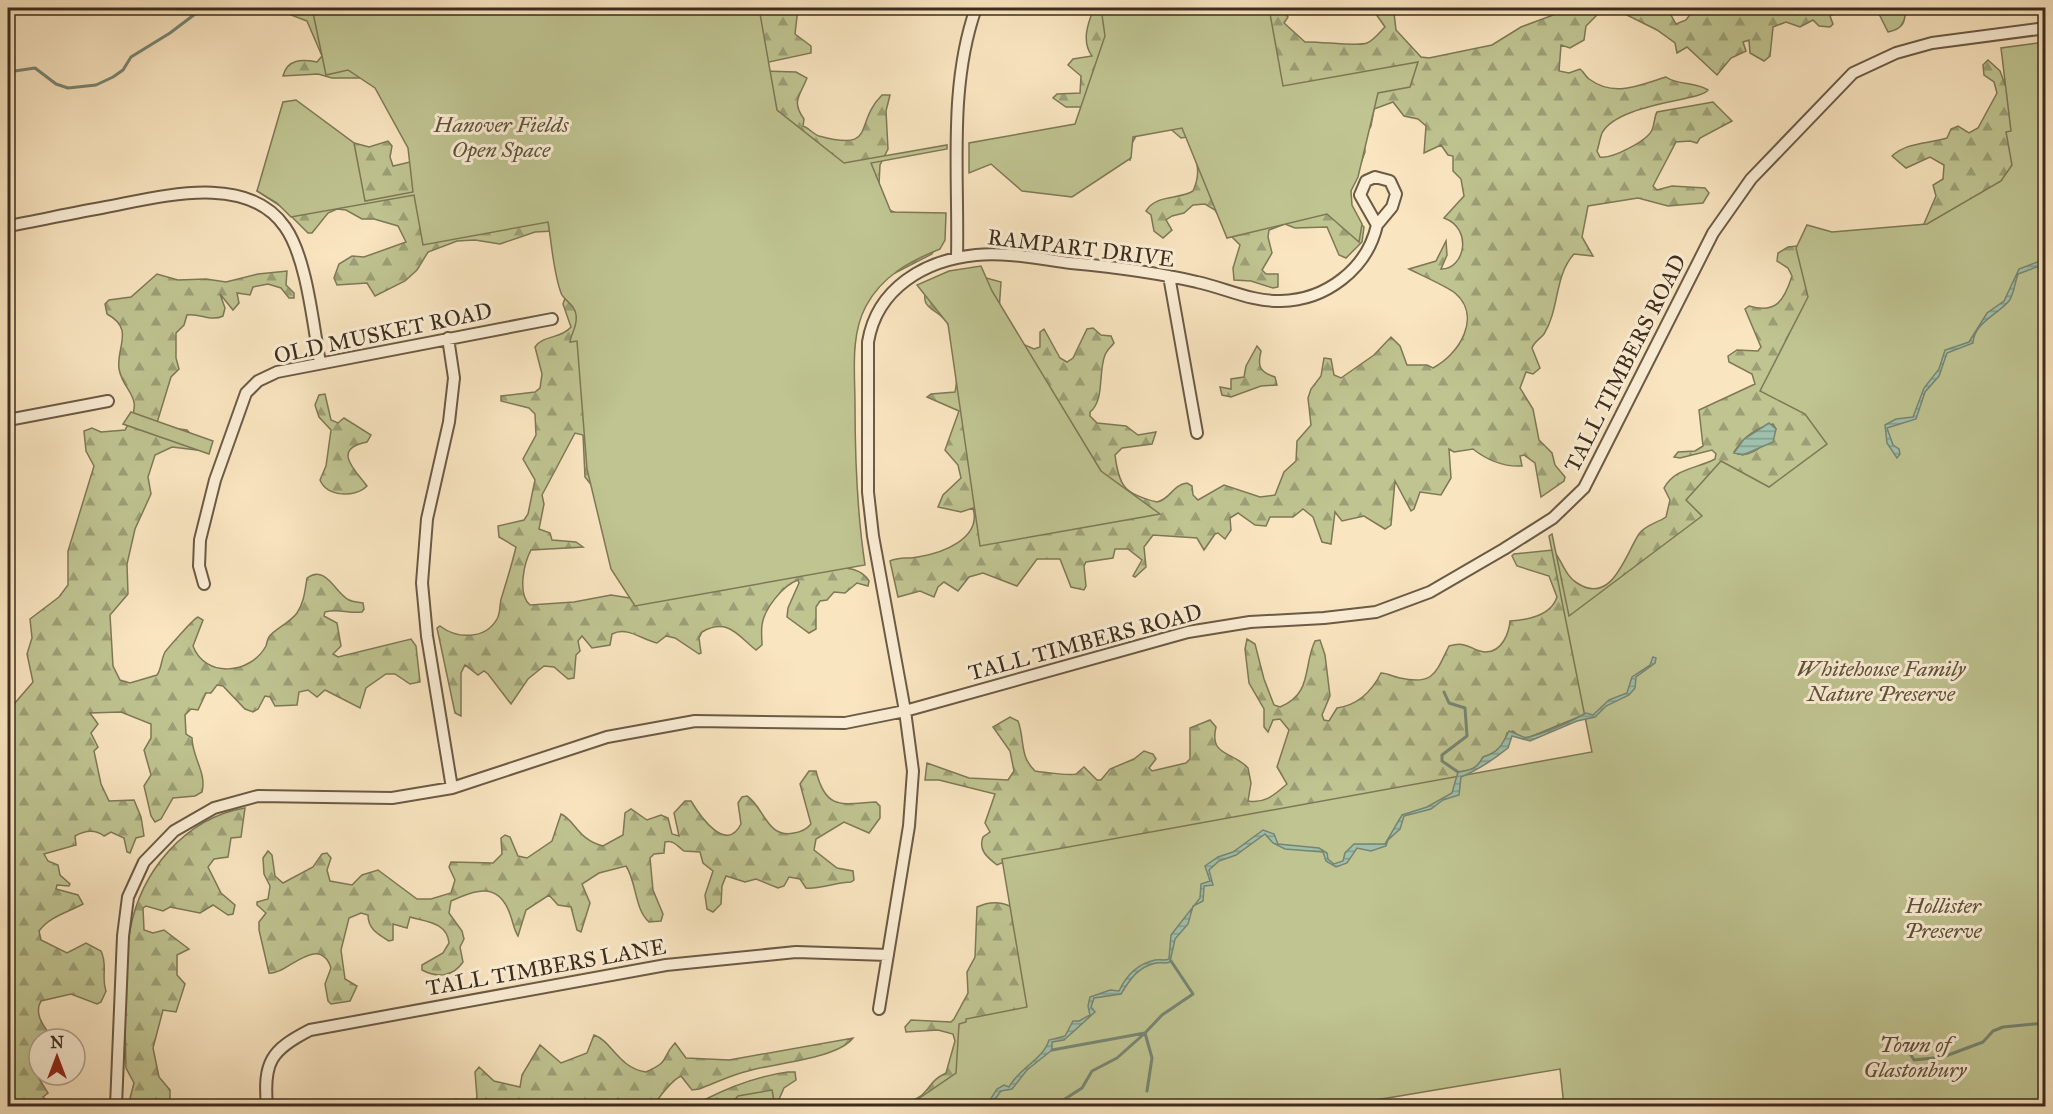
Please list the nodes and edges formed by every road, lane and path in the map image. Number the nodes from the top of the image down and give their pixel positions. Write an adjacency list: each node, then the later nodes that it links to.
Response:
1 (976, 8): 5 (street)
2 (2046, 28): 14 (street, TALL TIMBERS ROAD)
3 (1377, 225): 6 (street, RAMPART DRIVE)
4 (8, 226): 9 (street)
5 (957, 258): 6 (street, RAMPART DRIVE); 14 (street, RAMPART DRIVE)
6 (1170, 276): 12 (street)
7 (552, 319): 8 (street, OLD MUSKET ROAD)
8 (448, 338): 9 (street, OLD MUSKET ROAD); 15 (street)
9 (320, 363): 13 (street, OLD MUSKET ROAD)
10 (108, 401): 11 (street)
11 (8, 420)
12 (1197, 433)
13 (204, 584)
14 (905, 711): 15 (street, TALL TIMBERS ROAD); 16 (street, RAMPART DRIVE)
15 (452, 789): 18 (street, TALL TIMBERS ROAD)
16 (888, 955): 17 (street, RAMPART DRIVE); 19 (street, TALL TIMBERS LANE)
17 (879, 1009)
18 (116, 1107)
19 (267, 1107)

